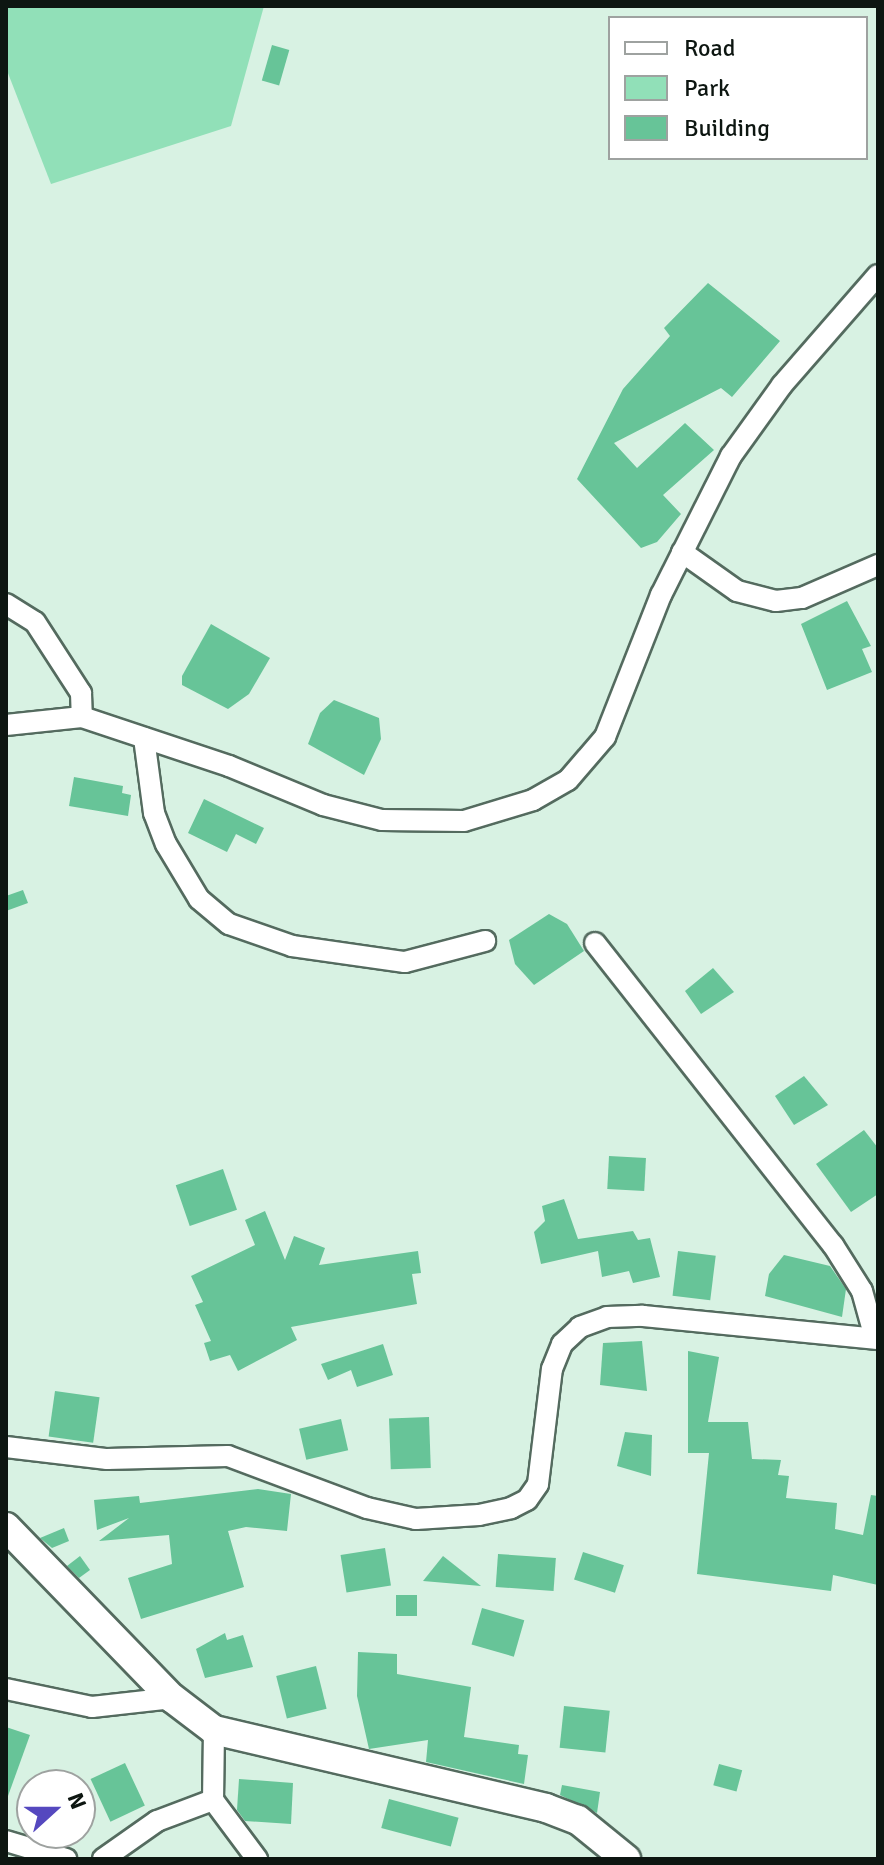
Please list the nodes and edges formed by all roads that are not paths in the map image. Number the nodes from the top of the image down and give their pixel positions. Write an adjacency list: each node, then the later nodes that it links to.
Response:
1 (878, 275): 2 (street)
2 (682, 552): 3 (street); 7 (street)
3 (878, 565)
4 (6, 604): 5 (street)
5 (82, 717): 6 (street); 7 (street)
6 (6, 725)
7 (144, 738): 8 (street)
8 (485, 941)
9 (595, 943): 10 (street)
10 (876, 1338): 11 (street)
11 (6, 1447)
12 (6, 1527): 14 (street)
13 (6, 1689): 14 (street)
14 (172, 1698): 15 (street)
15 (214, 1730): 16 (street); 21 (street)
16 (213, 1800): 19 (street); 20 (street)
17 (6, 1841): 18 (street)
18 (66, 1859)
19 (103, 1859)
20 (257, 1859)
21 (626, 1859)

